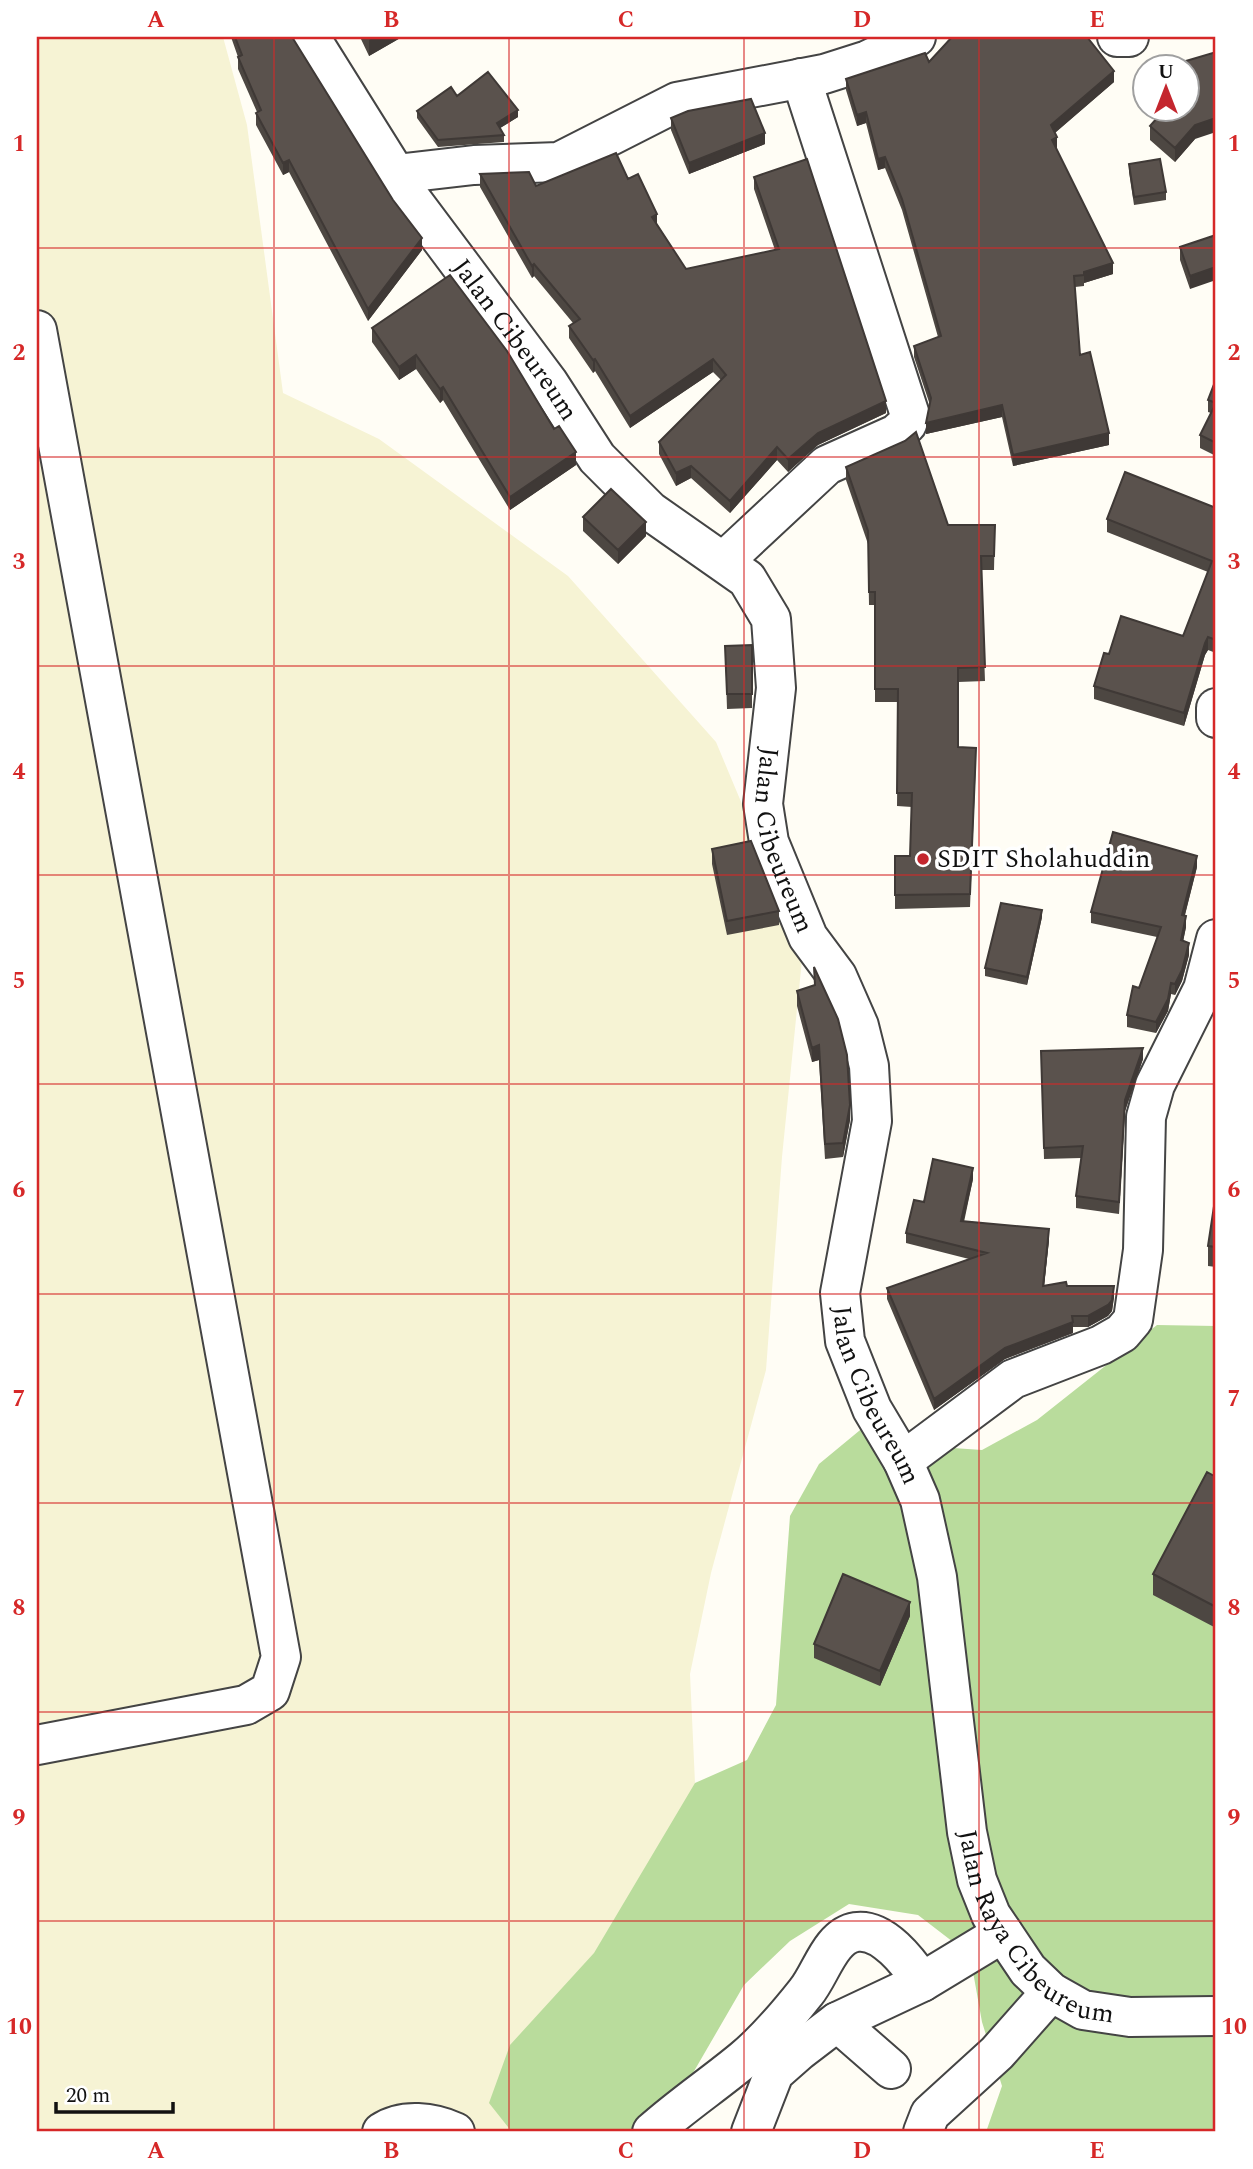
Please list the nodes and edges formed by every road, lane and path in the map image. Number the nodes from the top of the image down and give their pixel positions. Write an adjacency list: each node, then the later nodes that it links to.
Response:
1 (310, 37): 6 (street, Jalan Cibeureum)
2 (916, 37): 5 (street)
3 (1117, 37): 4 (street)
4 (1129, 37)
5 (801, 78): 6 (street); 8 (street)
6 (396, 174): 8 (street, Jalan Cibeureum)
7 (37, 330): 13 (street)
8 (724, 561): 12 (street, Jalan Cibeureum)
9 (1216, 708): 10 (street)
10 (1216, 718)
11 (1216, 939): 12 (street)
12 (903, 1461): 14 (street, Jalan Cibeureum)
13 (37, 1745)
14 (962, 1769): 15 (street, Jalan Raya Cibeureum)
15 (1003, 1933): 16 (street); 17 (street, Jalan Raya Cibeureum)
16 (922, 1982): 19 (street); 23 (street)
17 (1051, 1992): 18 (street, Jalan Raya Cibeureum); 25 (street)
18 (1216, 2016)
19 (837, 2022): 20 (street); 24 (street)
20 (891, 2069)
21 (382, 2132): 22 (street)
22 (455, 2132)
23 (652, 2132)
24 (751, 2132)
25 (923, 2132)

